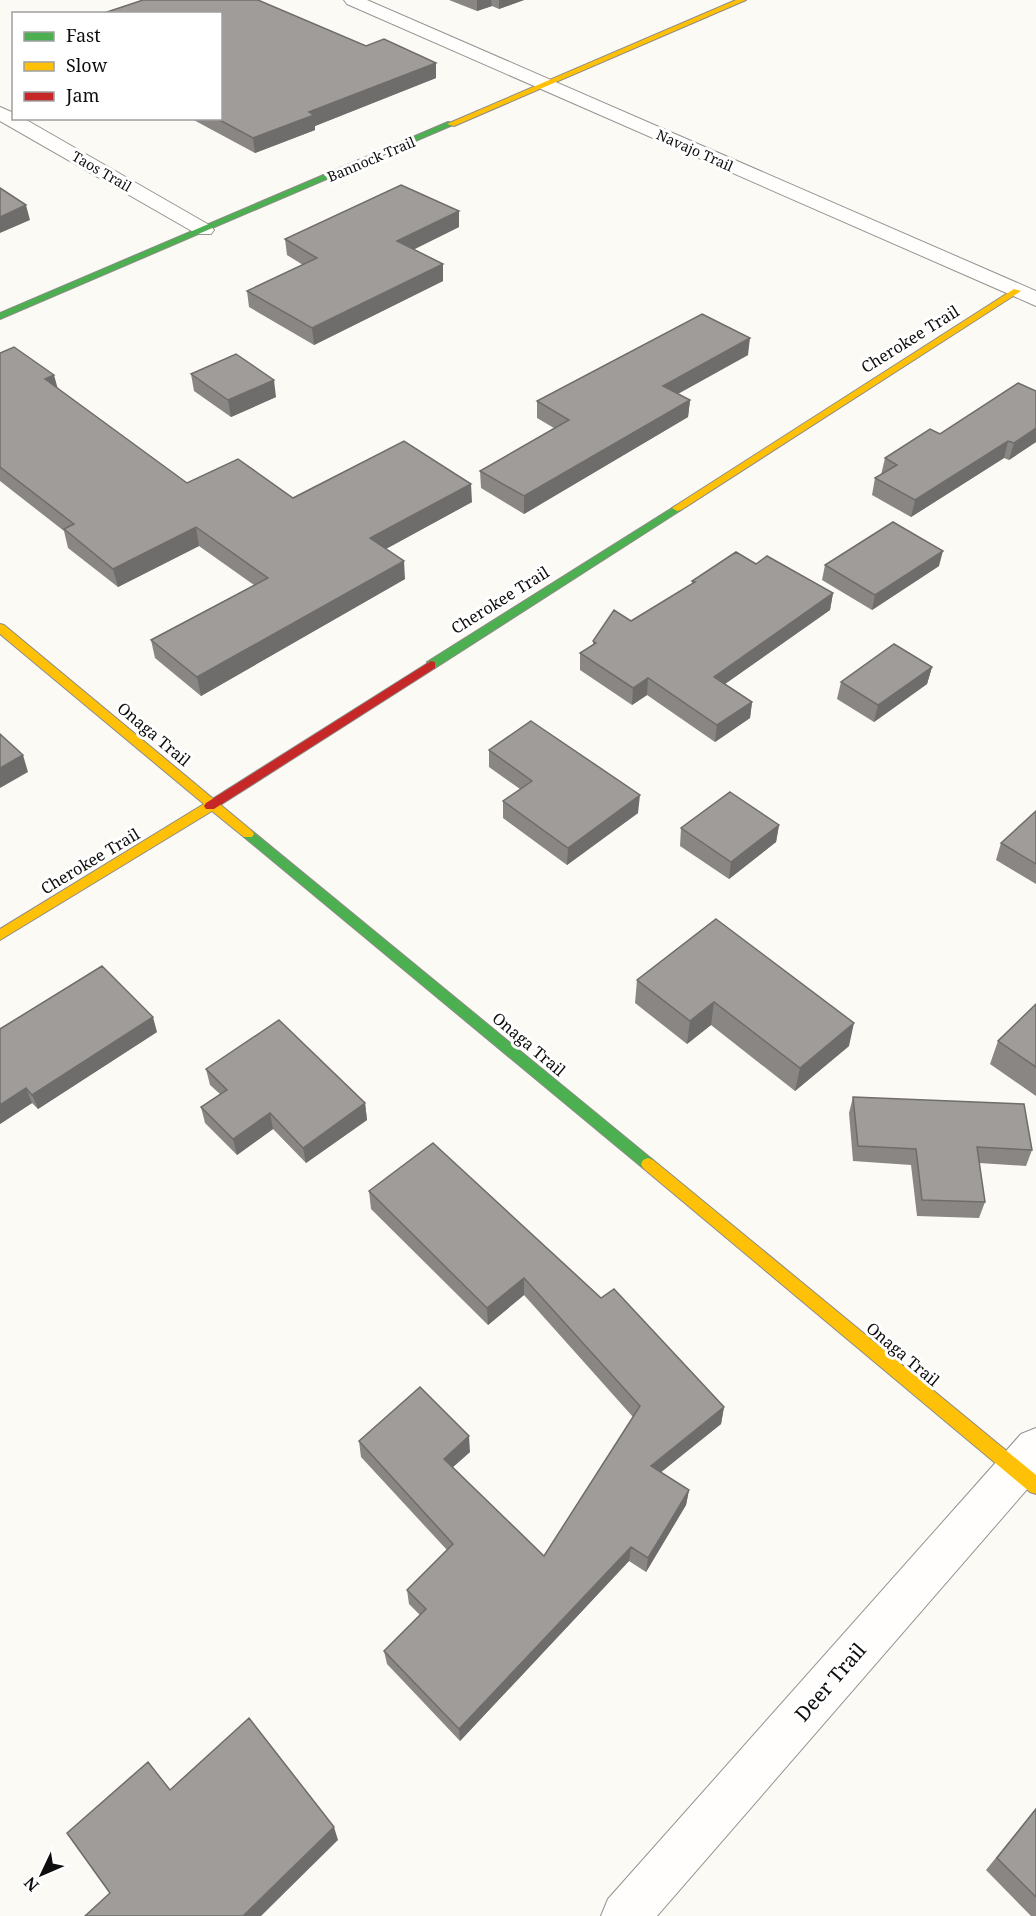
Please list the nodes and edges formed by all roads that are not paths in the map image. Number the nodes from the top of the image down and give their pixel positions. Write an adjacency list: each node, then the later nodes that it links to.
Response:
1 (353, 0): 3 (street, Navajo Trail)
2 (742, 0): 3 (street, Bannock Trail)
3 (546, 85): 5 (street, Bannock Trail); 6 (street, Navajo Trail)
4 (12, 120): 5 (street, Taos Trail)
5 (204, 230): 8 (street, Bannock Trail)
6 (1017, 291): 7 (street, Navajo Trail); 10 (street, Cherokee Trail)
7 (1036, 299)
8 (0, 316)
9 (0, 628): 10 (street, Onaga Trail)
10 (213, 804): 11 (street, Cherokee Trail); 12 (street, Onaga Trail)
11 (0, 935)
12 (1030, 1468): 13 (street, Deer Trail)
13 (625, 1916)

